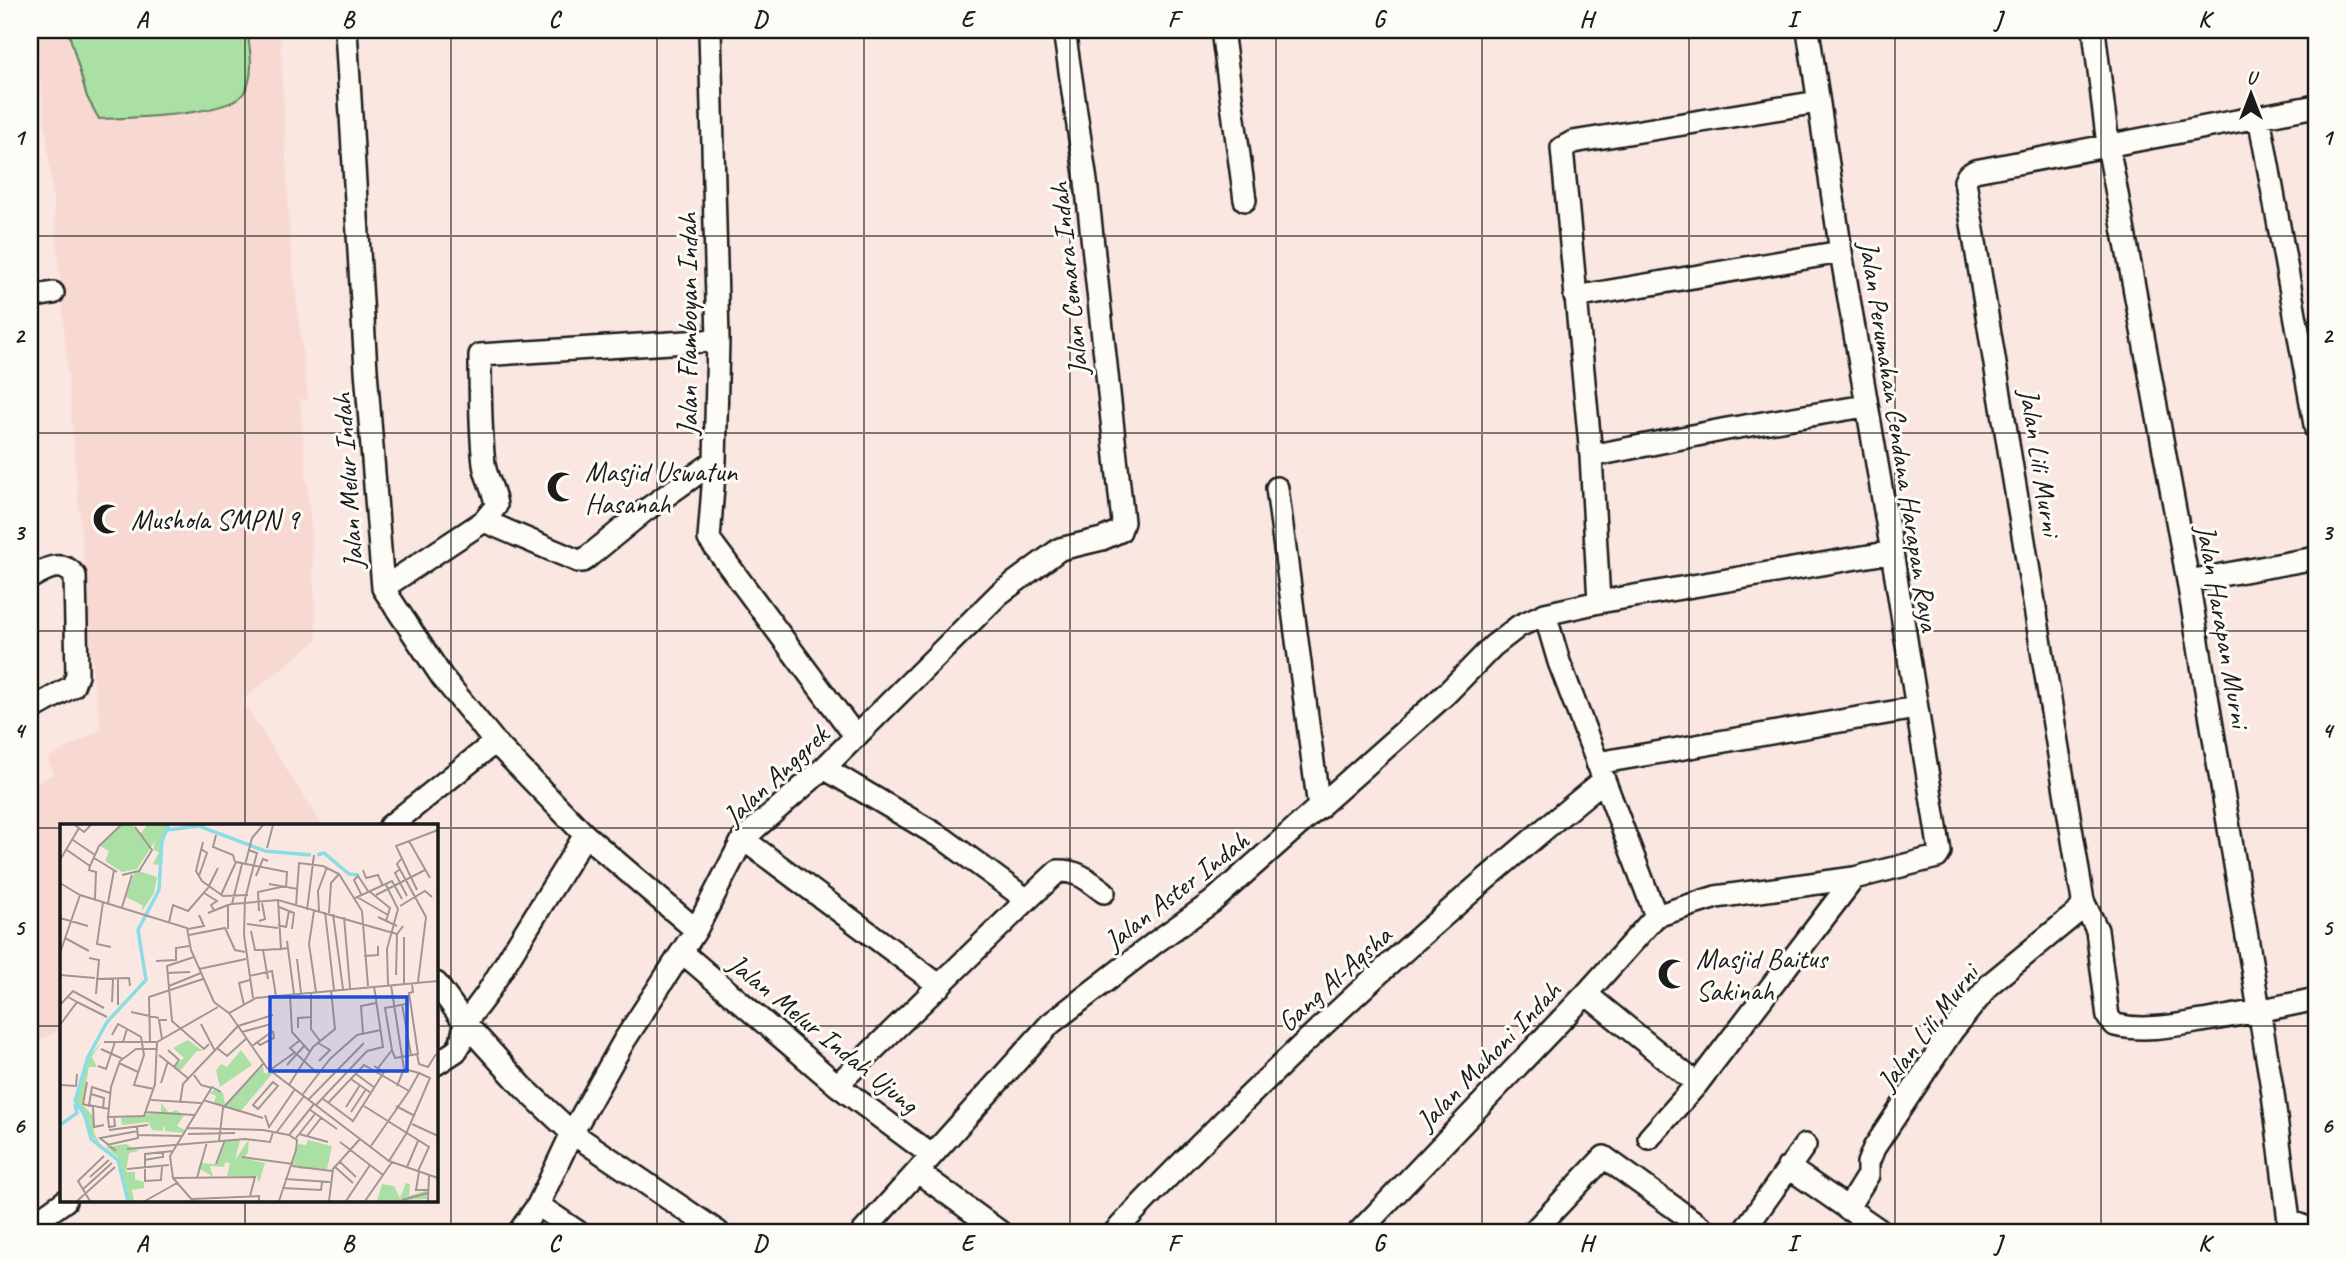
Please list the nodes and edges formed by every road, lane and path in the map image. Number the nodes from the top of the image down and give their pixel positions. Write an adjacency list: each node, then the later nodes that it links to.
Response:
1 (346, 30): 28 (street, Jalan Melur Indah)
2 (710, 30): 16 (street, Jalan Flamboyan Indah)
3 (1064, 30): 23 (street, Jalan Cemara Indah)
4 (1222, 30): 11 (street)
5 (1808, 30): 7 (street, Jalan Perumahan Cendana Harapan Raya)
6 (2094, 30): 10 (street, Jalan Harapan Murni)
7 (1818, 102): 12 (street, Jalan Perumahan Cendana Harapan Raya); 14 (street)
8 (2316, 106): 9 (street)
9 (2259, 116): 10 (street); 18 (street)
10 (2108, 145): 27 (street, Jalan Harapan Murni); 44 (street, Jalan Lili Murni)
11 (1245, 200)
12 (1841, 252): 14 (street); 17 (street, Jalan Perumahan Cendana Harapan Raya)
13 (53, 293): 15 (street)
14 (1575, 296): 19 (street)
15 (30, 297)
16 (718, 340): 20 (street, Jalan Flamboyan Indah); 22 (street)
17 (1866, 406): 19 (street); 24 (street, Jalan Perumahan Cendana Harapan Raya)
18 (2316, 430)
19 (1591, 456): 29 (street)
20 (715, 461): 22 (street); 33 (street, Jalan Flamboyan Indah)
21 (1277, 488): 37 (street)
22 (484, 521): 28 (street)
23 (1123, 522): 33 (street, Jalan Anggrek)
24 (1892, 552): 29 (street, Jalan Aster Indah); 31 (street, Jalan Perumahan Cendana Harapan Raya)
25 (2316, 558): 27 (street)
26 (30, 578): 32 (street)
27 (2188, 581): 52 (street, Jalan Harapan Murni)
28 (383, 589): 34 (street, Jalan Melur Indah)
29 (1599, 602): 30 (street, Jalan Aster Indah)
30 (1545, 614): 36 (street); 37 (street, Jalan Aster Indah)
31 (1916, 708): 36 (street); 41 (street, Jalan Perumahan Cendana Harapan Raya)
32 (30, 710)
33 (856, 737): 35 (street, Jalan Anggrek)
34 (495, 742): 38 (street); 39 (street, Jalan Melur Indah)
35 (824, 768): 40 (street, Jalan Anggrek); 43 (street)
36 (1601, 771): 45 (street); 75 (street, Gang Al-Aqsha)
37 (1319, 808): 60 (street, Jalan Aster Indah)
38 (392, 824)
39 (585, 835): 46 (street, Jalan Melur Indah); 53 (street)
40 (743, 839): 46 (street, Jalan Anggrek); 49 (street)
41 (1854, 878): 45 (street); 55 (street)
42 (1104, 892): 43 (street)
43 (1027, 900): 49 (street)
44 (2083, 901): 52 (street, Jalan Lili Murni); 65 (street, Jalan Lili Murni)
45 (1656, 916): 50 (street, Jalan Mahoni Indah)
46 (696, 930): 47 (street, Jalan Anggrek)
47 (682, 952): 56 (street, Jalan Melur Indah Ujung); 57 (street, Jalan Anggrek)
48 (438, 986): 53 (street)
49 (940, 986): 56 (street)
50 (1586, 994): 55 (street); 76 (street, Jalan Mahoni Indah)
51 (2316, 999): 52 (street)
52 (2259, 1012): 67 (street, Jalan Harapan Murni)
53 (465, 1023): 54 (street); 57 (street)
54 (438, 1063)
55 (1697, 1084): 58 (street)
56 (837, 1085): 60 (street, Jalan Melur Indah Ujung)
57 (572, 1133): 64 (street, Jalan Anggrek); 72 (street)
58 (1649, 1138)
59 (1805, 1144): 61 (street)
60 (931, 1155): 62 (street, Jalan Aster Indah)
61 (1788, 1167): 65 (street); 78 (street)
62 (918, 1172): 73 (street, Jalan Aster Indah); 74 (street)
63 (64, 1202): 66 (street)
64 (538, 1205): 70 (street, Jalan Anggrek); 71 (street)
65 (1847, 1209): 79 (street)
66 (30, 1226)
67 (2287, 1226): 69 (street)
68 (1537, 1231): 77 (street)
69 (2316, 1231)
70 (519, 1232)
71 (578, 1232)
72 (718, 1232)
73 (863, 1232)
74 (1000, 1232)
75 (1115, 1232)
76 (1359, 1232)
77 (1708, 1232)
78 (1743, 1232)
79 (1882, 1232)

